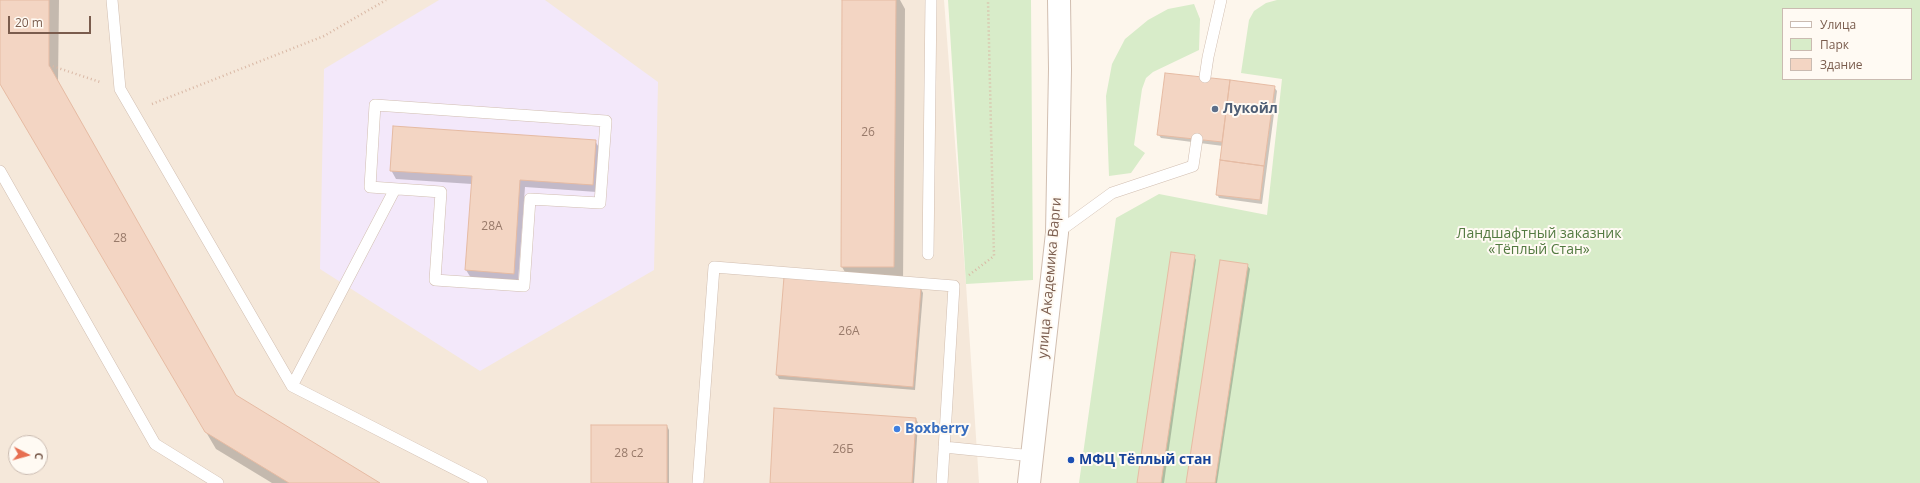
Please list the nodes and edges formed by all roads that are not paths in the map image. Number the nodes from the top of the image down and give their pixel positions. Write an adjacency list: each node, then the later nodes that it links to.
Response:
1 (112, 0): 11 (lane)
2 (931, 0): 10 (lane)
3 (1059, 0): 9 (street, улица Академика Варги)
4 (1221, 0): 5 (lane)
5 (1205, 77)
6 (1197, 139): 9 (lane)
7 (0, 171): 14 (lane)
8 (395, 189): 8 (lane); 11 (lane)
9 (1056, 233): 13 (street, улица Академика Варги)
10 (928, 254)
11 (292, 386): 15 (lane)
12 (944, 447): 13 (lane); 16 (lane); 17 (lane)
13 (1033, 456): 18 (street, улица Академика Варги)
14 (218, 483)
15 (482, 483)
16 (698, 483)
17 (942, 483)
18 (1029, 483)

